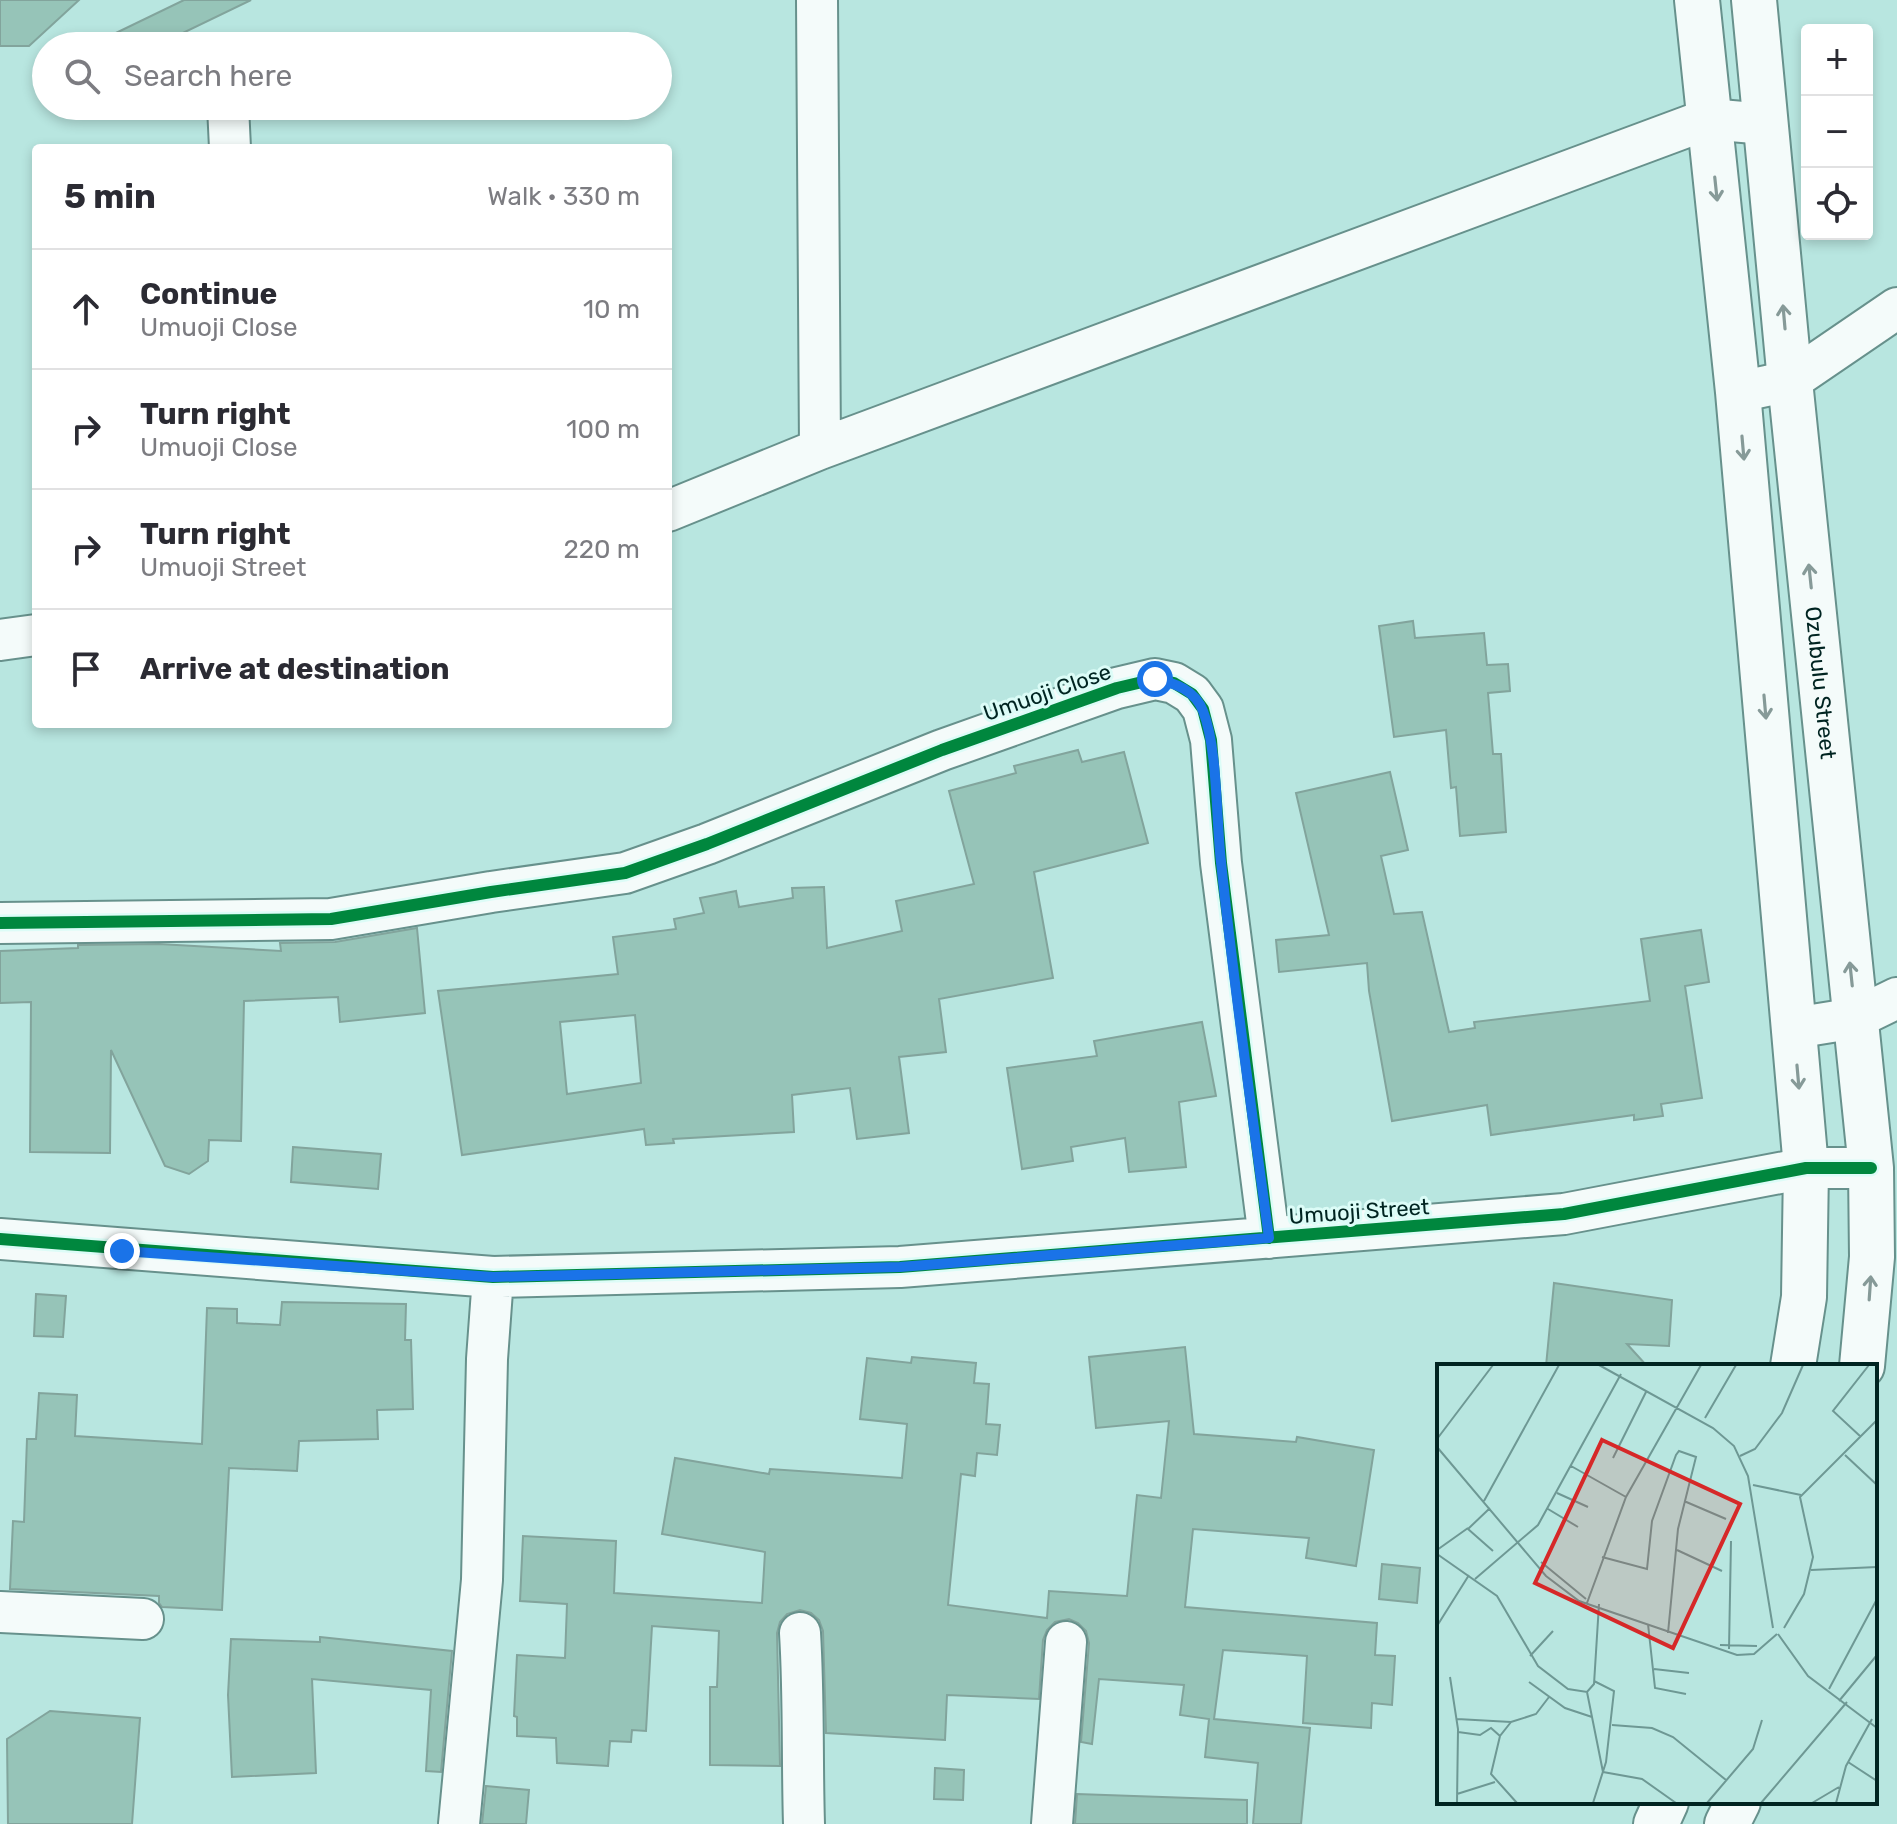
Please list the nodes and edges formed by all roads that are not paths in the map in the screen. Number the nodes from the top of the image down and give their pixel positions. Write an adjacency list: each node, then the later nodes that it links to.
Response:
1 (817, 0): 11 (street)
2 (1697, 0): 4 (main road)
3 (1754, 0): 6 (main road, Ozubulu Street)
4 (1708, 119): 6 (street); 10 (main road, one-way to 10); 11 (street)
5 (229, 120): 7 (street)
6 (1766, 124): 9 (main road, Ozubulu Street, one-way to 6)
7 (230, 144)
8 (1897, 308): 9 (street)
9 (1790, 381): 10 (street); 17 (main road, Ozubulu Street, one-way to 9)
10 (1738, 392): 18 (main road, one-way to 18)
11 (820, 449): 12 (street)
12 (672, 509)
13 (32, 636): 14 (street)
14 (0, 640)
15 (0, 923): 21 (street, Umuoji Close)
16 (1897, 998): 17 (street)
17 (1856, 1018): 18 (street); 20 (main road, Ozubulu Street)
18 (1794, 1028): 19 (main road, one-way to 19)
19 (1806, 1168): 20 (street, Umuoji Street); 21 (street, Umuoji Street); 24 (main road)
20 (1871, 1168): 25 (main road, Ozubulu Street, one-way to 20)
21 (1269, 1238): 23 (street, Umuoji Street)
22 (0, 1239): 23 (street, Umuoji Street)
23 (493, 1277): 32 (street)
24 (1793, 1364)
25 (1862, 1364)
26 (0, 1612): 27 (street)
27 (143, 1619)
28 (800, 1633): 33 (street)
29 (1066, 1642): 34 (street)
30 (1665, 1804): 35 (main road)
31 (1737, 1804): 36 (main road)
32 (459, 1824)
33 (804, 1824)
34 (1052, 1824)
35 (1656, 1824)
36 (1727, 1824)

